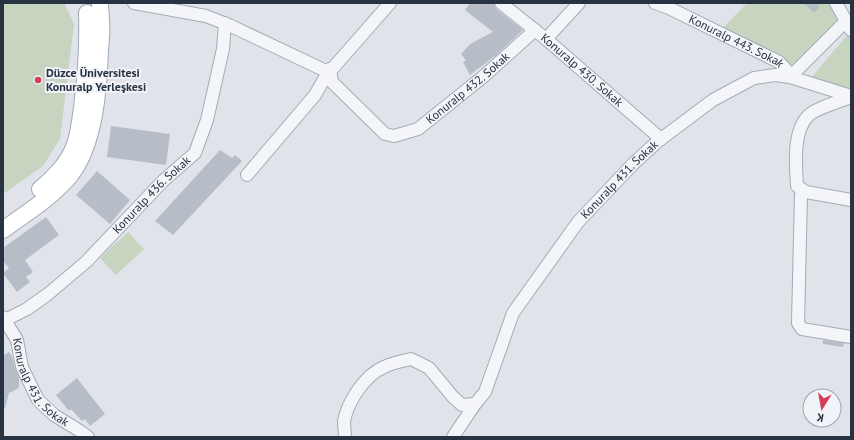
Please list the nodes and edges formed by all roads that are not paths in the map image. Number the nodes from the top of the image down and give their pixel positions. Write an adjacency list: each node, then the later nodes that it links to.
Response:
1 (134, 3): 9 (street)
2 (390, 3): 13 (street)
3 (501, 3): 11 (street, Konuralp 430. Sokak)
4 (579, 3): 12 (street)
5 (655, 3): 8 (street, Konuralp 443. Sokak)
6 (836, 3): 10 (street)
7 (92, 6): 20 (main road); 21 (main road)
8 (671, 6): 14 (street, Konuralp 443. Sokak)
9 (225, 23): 13 (street); 22 (street, Konuralp 436. Sokak)
10 (849, 26): 14 (street)
11 (534, 30): 12 (street, Konuralp 430. Sokak); 13 (street, Konuralp 432. Sokak)
12 (546, 39): 16 (street, Konuralp 430. Sokak)
13 (330, 69): 17 (street)
14 (791, 76): 15 (street, Konuralp 431. Sokak); 16 (street, Konuralp 431. Sokak)
15 (851, 96): 18 (street)
16 (660, 139): 24 (street, Konuralp 431. Sokak)
17 (247, 175)
18 (803, 190): 19 (street); 23 (street)
19 (851, 200)
20 (3, 217)
21 (3, 230)
22 (4, 318): 25 (street, Konuralp 431. Sokak)
23 (851, 337)
24 (476, 404): 26 (street); 27 (street, Konuralp 431. Sokak)
25 (88, 437)
26 (345, 437)
27 (453, 437)

